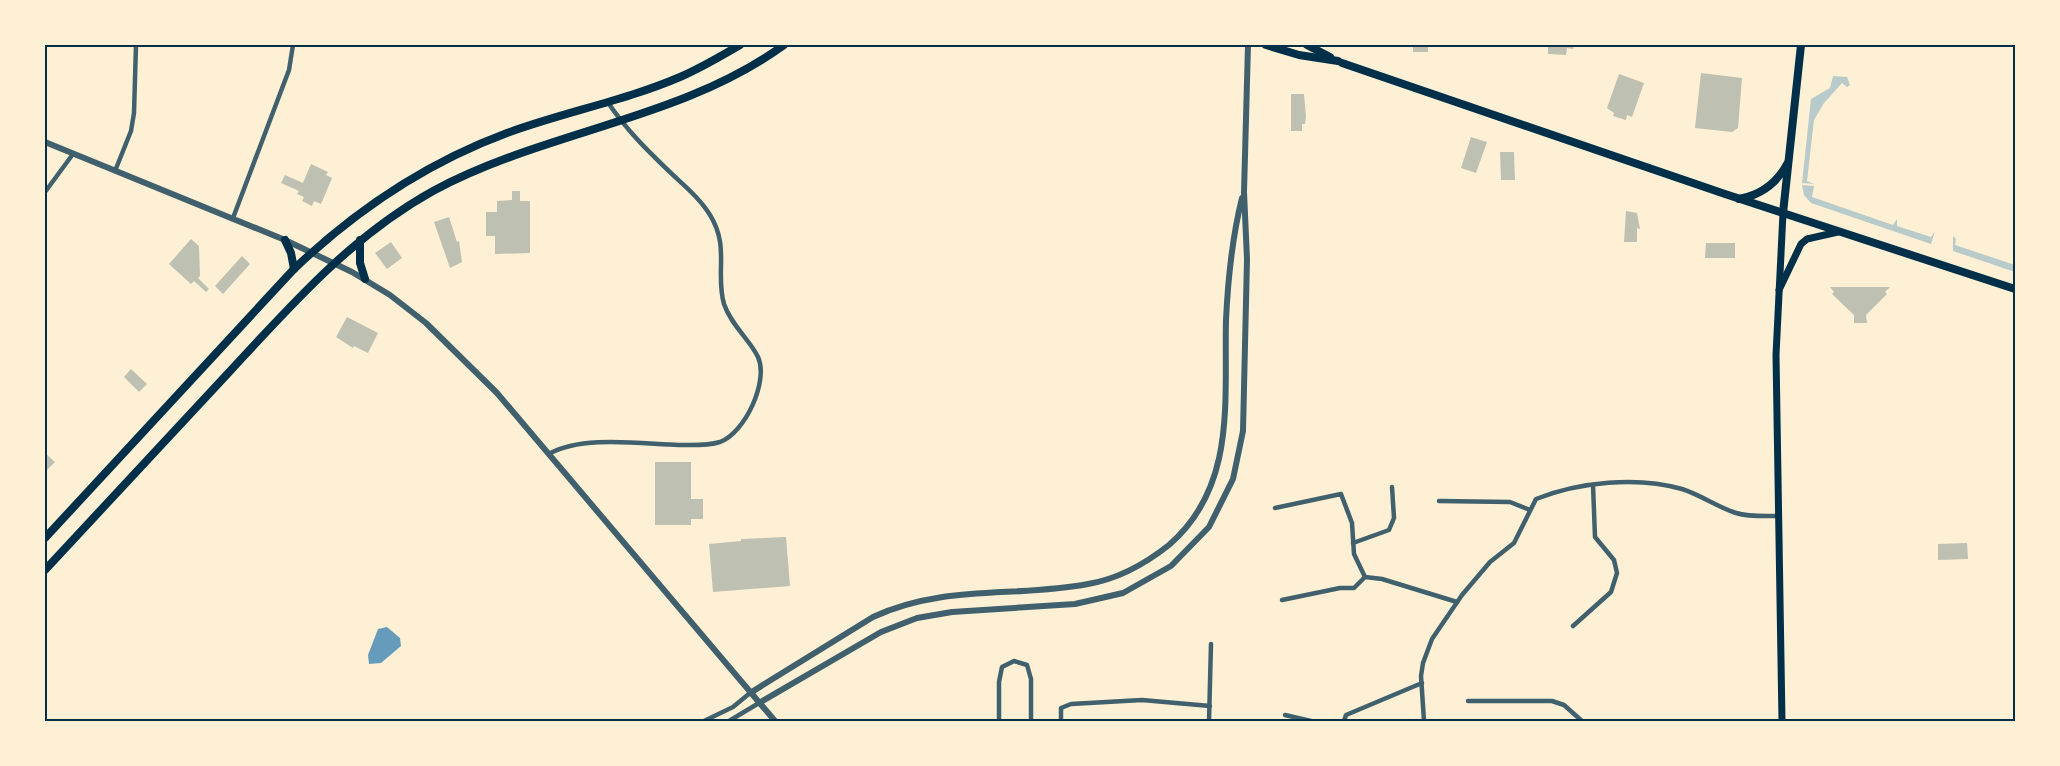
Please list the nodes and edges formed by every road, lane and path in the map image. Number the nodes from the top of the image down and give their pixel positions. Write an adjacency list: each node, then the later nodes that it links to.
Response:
1 (136, 45): 15 (street)
2 (293, 45): 20 (street)
3 (740, 45): 10 (main road)
4 (784, 45): 11 (main road)
5 (1248, 45): 17 (street)
6 (1266, 45): 9 (highway)
7 (1307, 45): 9 (highway)
8 (1801, 45): 14 (main road)
9 (1340, 62): 18 (highway)
10 (607, 101): 11 (street); 24 (main road)
11 (621, 122): 23 (main road); 30 (street)
12 (45, 142): 13 (street)
13 (73, 154): 15 (street); 16 (street)
14 (1789, 160): 18 (main road); 19 (main road)
15 (115, 171): 20 (street)
16 (45, 192)
17 (1244, 192): 46 (street); 48 (street)
18 (1739, 199): 19 (highway)
19 (1784, 213): 21 (highway); 29 (main road)
20 (233, 218): 22 (street)
21 (1838, 232): 28 (highway); 29 (main road)
22 (285, 240): 24 (street); 26 (main road)
23 (360, 240): 25 (main road); 27 (main road)
24 (312, 252): 25 (street); 26 (main road)
25 (333, 262): 27 (street); 39 (main road)
26 (294, 269): 37 (main road)
27 (365, 279): 30 (street)
28 (2015, 289)
29 (1777, 295): 36 (main road)
30 (549, 454): 46 (street)
31 (1593, 485): 35 (street); 36 (street); 43 (street)
32 (1392, 487): 38 (street)
33 (1439, 501): 35 (street)
34 (1275, 508): 38 (street)
35 (1530, 510): 42 (street)
36 (1778, 516): 62 (main road)
37 (45, 537)
38 (1353, 543): 40 (street)
39 (45, 570)
40 (1365, 578): 41 (street); 42 (street)
41 (1282, 600)
42 (1457, 602): 45 (street)
43 (1573, 626)
44 (1211, 644): 49 (street)
45 (1422, 684): 59 (street); 60 (street)
46 (750, 693): 48 (street); 51 (street)
47 (1468, 700): 61 (street)
48 (759, 703): 52 (street); 53 (street)
49 (1210, 706): 56 (street); 57 (street)
50 (1285, 715): 58 (street)
51 (704, 721)
52 (729, 721)
53 (775, 721)
54 (999, 721): 55 (street)
55 (1031, 721)
56 (1061, 721)
57 (1209, 721)
58 (1311, 721)
59 (1344, 721)
60 (1424, 721)
61 (1582, 721)
62 (1782, 721)

